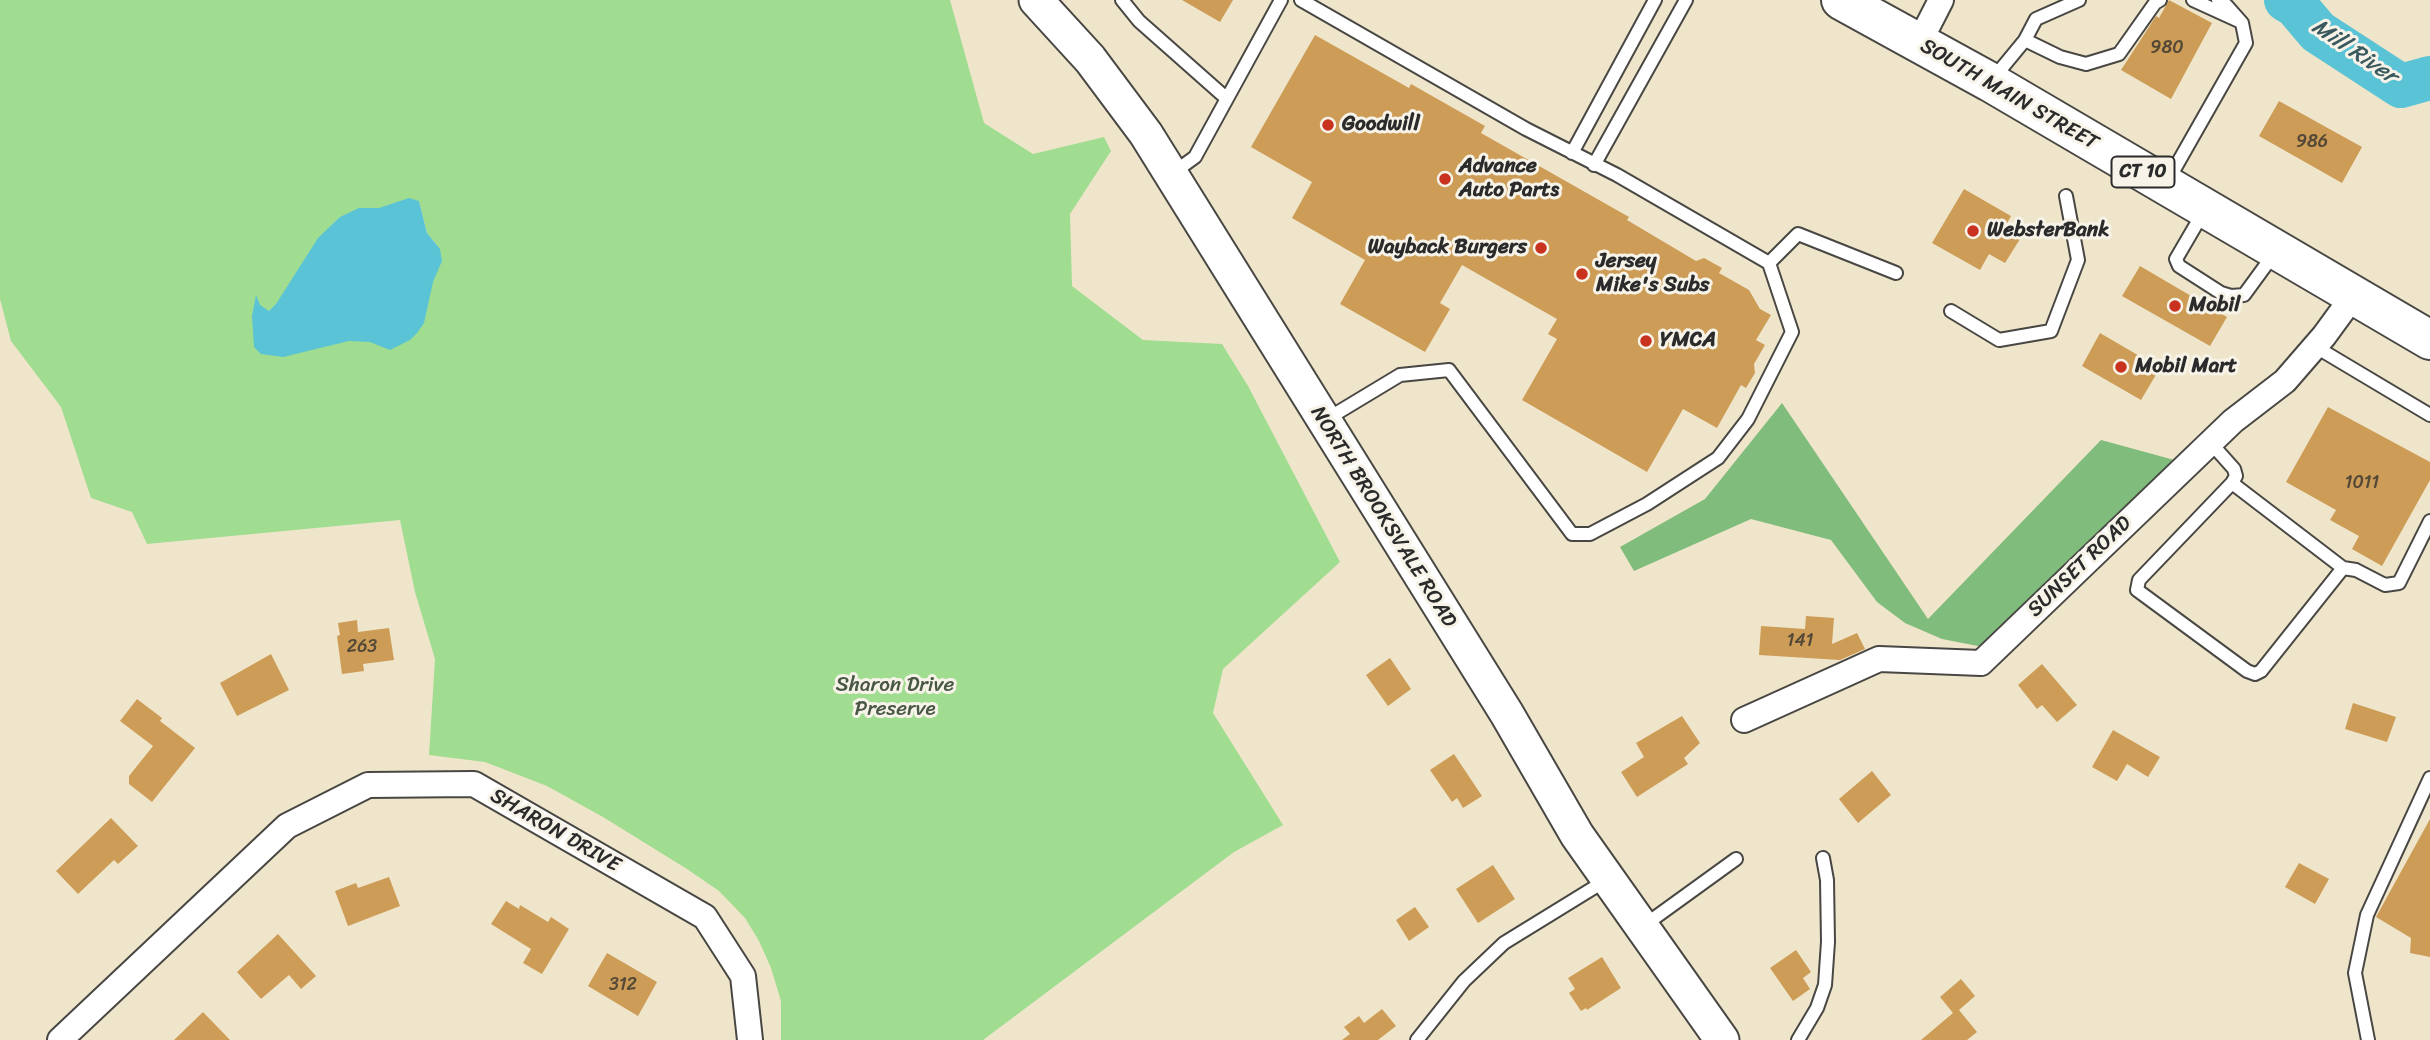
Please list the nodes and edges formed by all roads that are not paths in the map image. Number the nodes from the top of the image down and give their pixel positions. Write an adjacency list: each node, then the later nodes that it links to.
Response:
1 (1036, 0): 20 (main road, NORTH BROOKSVALE ROAD)
2 (1122, 0): 17 (lane)
3 (1281, 0): 17 (lane)
4 (1301, 0): 18 (lane)
5 (1655, 0): 18 (lane)
6 (1686, 0): 19 (lane)
7 (1841, 0): 15 (highway, SOUTH MAIN STREET / CT 10)
8 (1941, 0): 15 (street)
9 (2079, 0): 14 (lane)
10 (2160, 0): 14 (lane)
11 (2193, 0): 13 (lane)
12 (2218, 0): 13 (lane)
13 (2242, 23): 21 (lane)
14 (2025, 40): 16 (lane)
15 (1919, 43): 16 (highway, SOUTH MAIN STREET / CT 10)
16 (1990, 82): 21 (highway, SOUTH MAIN STREET / CT 10)
17 (1226, 98): 20 (lane)
18 (1572, 153): 19 (lane)
19 (1594, 165): 25 (lane)
20 (1172, 174): 32 (main road, NORTH BROOKSVALE ROAD)
21 (2165, 185): 23 (highway, SOUTH MAIN STREET / CT 10)
22 (2066, 196): 28 (lane)
23 (2206, 209): 24 (highway, SOUTH MAIN STREET / CT 10); 24 (lane)
24 (2277, 251): 27 (highway, SOUTH MAIN STREET / CT 10)
25 (1769, 263): 26 (lane); 32 (lane)
26 (1896, 273)
27 (2354, 295): 29 (highway, SOUTH MAIN STREET / CT 10); 30 (street, SUNSET ROAD)
28 (1951, 311)
29 (2430, 340)
30 (2316, 347): 31 (lane); 33 (street, SUNSET ROAD)
31 (2430, 415)
32 (1323, 421): 41 (main road, NORTH BROOKSVALE ROAD)
33 (2210, 442): 34 (lane); 37 (street, SUNSET ROAD)
34 (2232, 483): 36 (lane); 36 (lane)
35 (2430, 522): 36 (lane)
36 (2343, 568)
37 (1744, 720)
38 (2430, 778): 48 (lane)
39 (1736, 859): 42 (lane)
40 (1823, 859): 47 (lane)
41 (1608, 879): 42 (main road, NORTH BROOKSVALE ROAD); 45 (lane)
42 (1642, 928): 46 (main road, NORTH BROOKSVALE ROAD)
43 (60, 1040): 44 (street, SHARON DRIVE)
44 (750, 1040)
45 (1418, 1040)
46 (1721, 1040)
47 (1798, 1040)
48 (2368, 1040)

